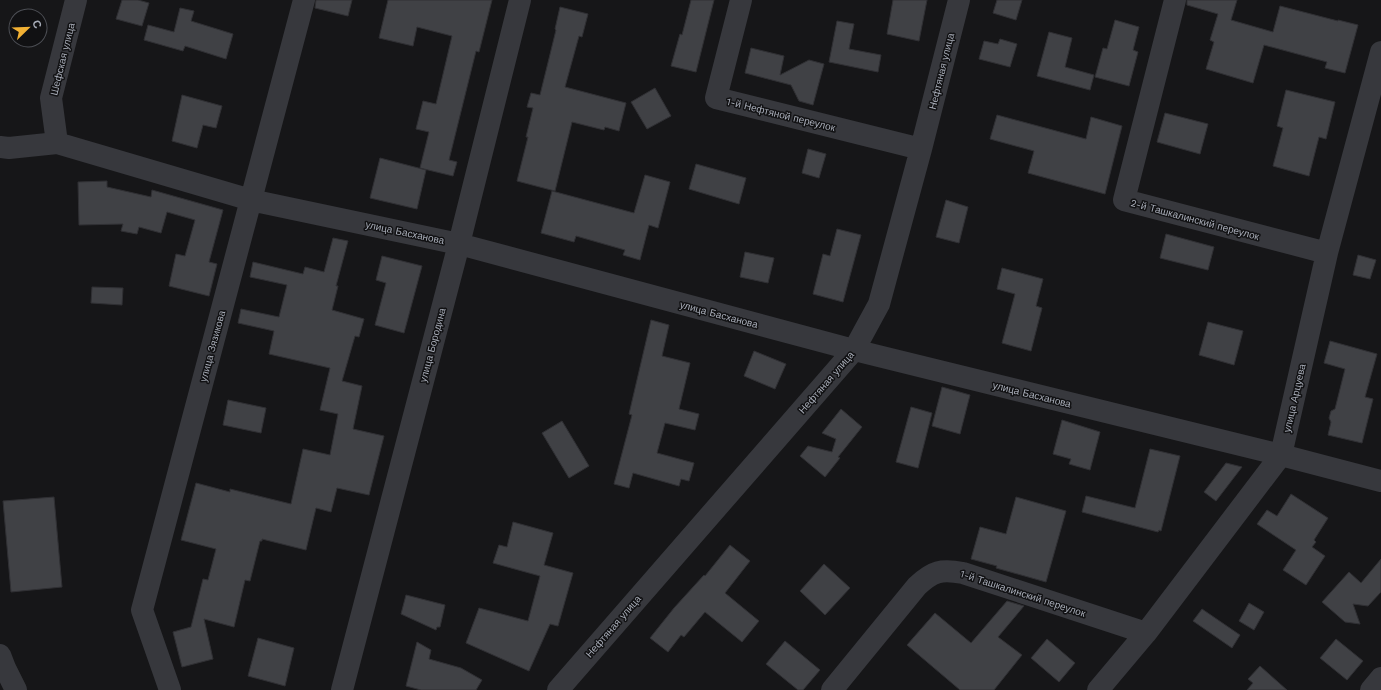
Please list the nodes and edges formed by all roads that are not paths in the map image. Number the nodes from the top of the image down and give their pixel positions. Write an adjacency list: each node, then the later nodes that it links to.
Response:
1 (76, 0): 8 (street, Шефская улица)
2 (304, 0): 11 (street, улица Зязикова)
3 (520, 0): 12 (street, улица Бородина)
4 (741, 0): 10 (street, 1-й Нефтяной переулок)
5 (959, 0): 10 (street, Нефтяная улица)
6 (1175, 0): 13 (street, 2-й Ташкалинский переулок)
7 (1381, 52): 13 (street, улица Арцуева)
8 (58, 143): 9 (street); 11 (street, улица Басханова)
9 (0, 146)
10 (921, 148): 14 (street, Нефтяная улица)
11 (251, 200): 12 (street, улица Басханова); 20 (street, улица Зязикова)
12 (459, 244): 14 (street, улица Басханова); 21 (street, улица Бородина)
13 (1327, 253): 15 (street, улица Арцуева)
14 (854, 350): 15 (street, улица Басханова); 22 (street, Нефтяная улица)
15 (1281, 455): 16 (street, улица Басханова); 17 (street, улица Арцуева)
16 (1381, 481)
17 (1146, 633): 23 (street, 1-й Ташкалинский переулок); 24 (street, улица Арцуева)
18 (0, 655): 19 (street)
19 (16, 690)
20 (170, 690)
21 (342, 690)
22 (558, 690)
23 (832, 690)
24 (1098, 690)

